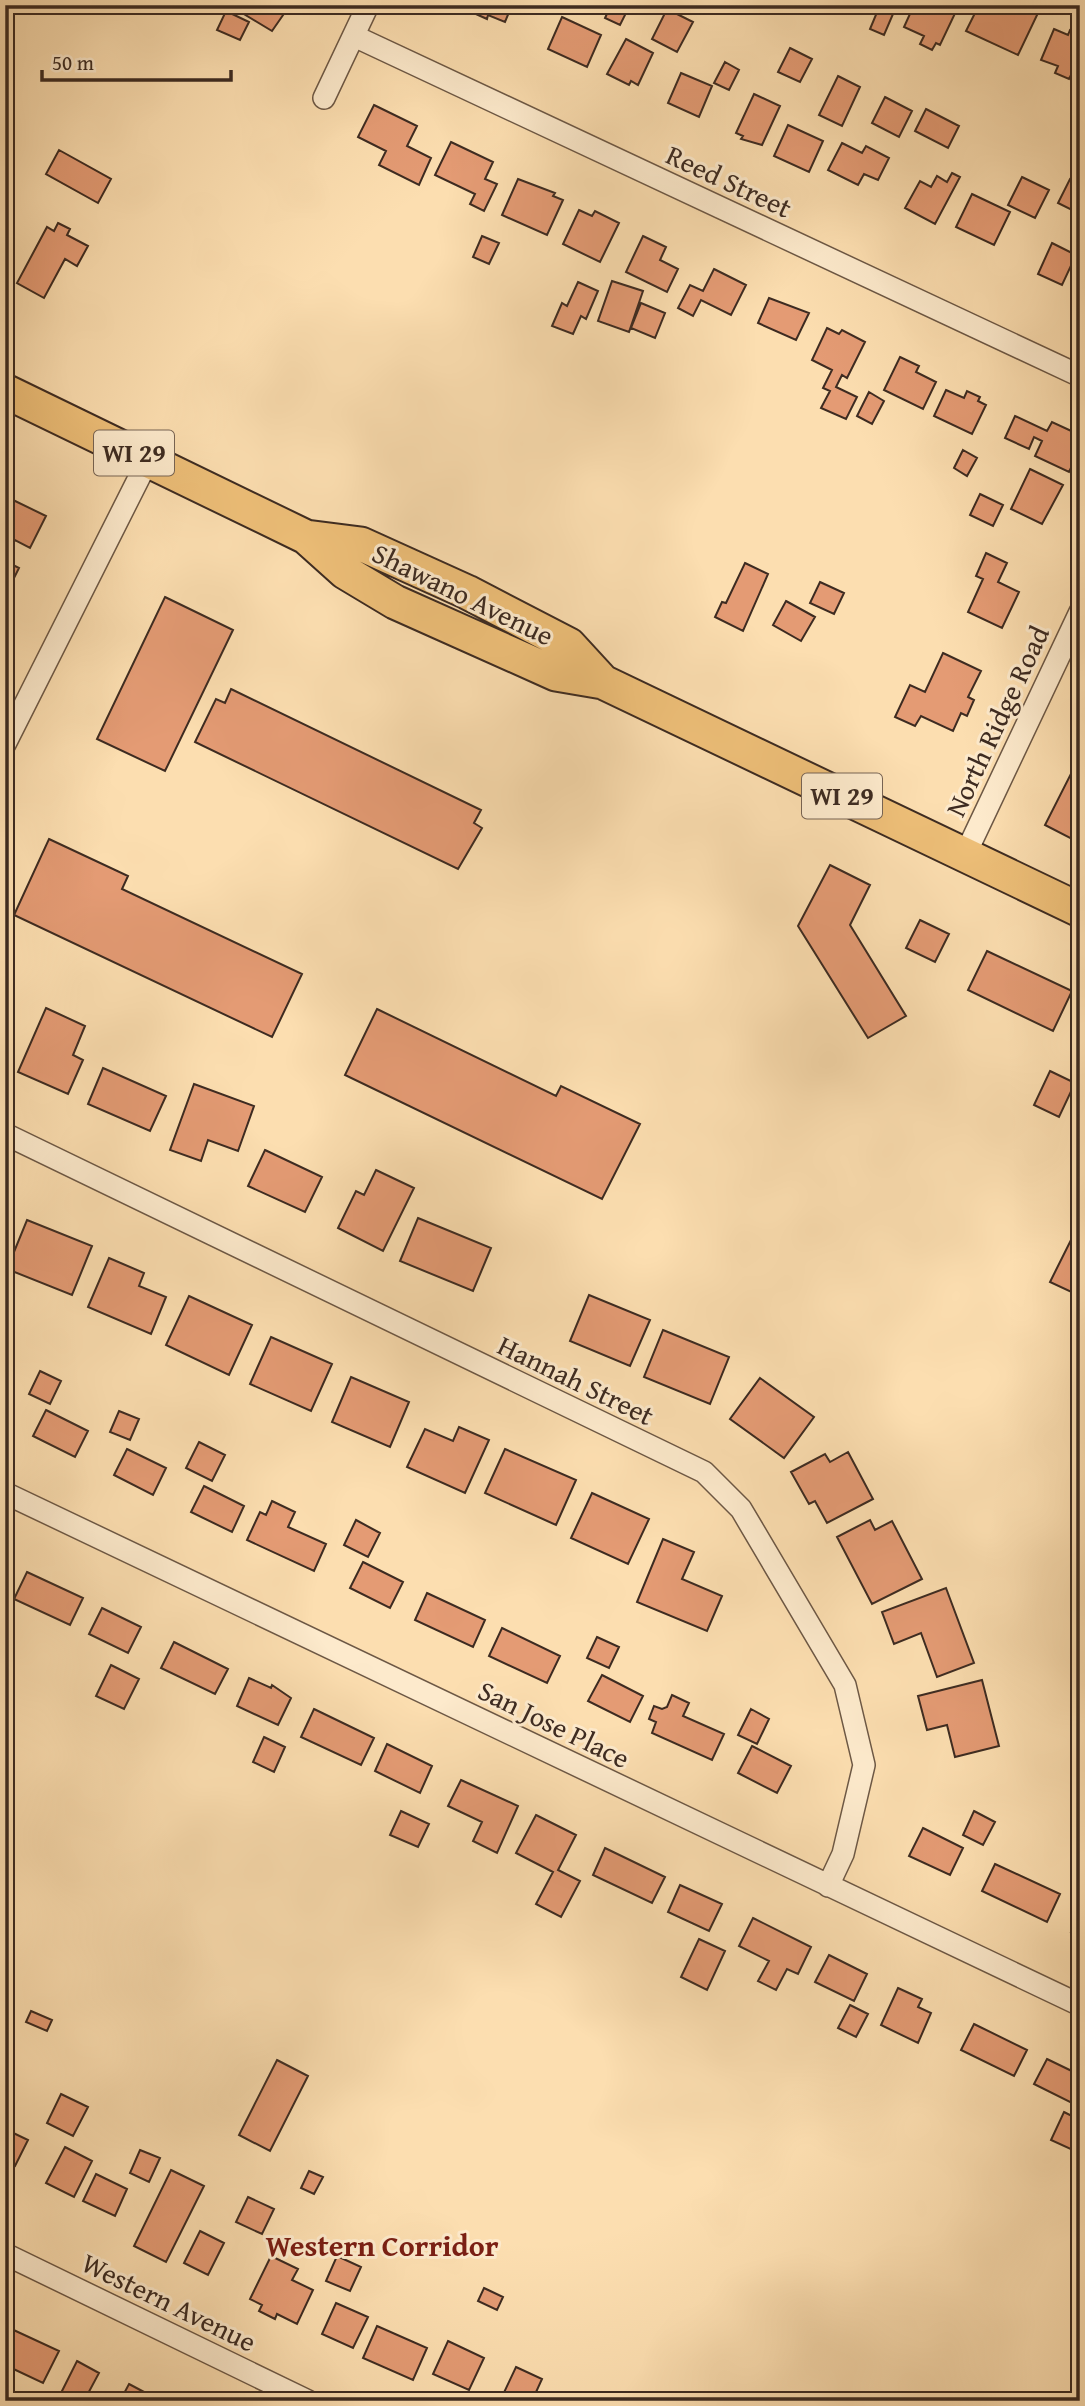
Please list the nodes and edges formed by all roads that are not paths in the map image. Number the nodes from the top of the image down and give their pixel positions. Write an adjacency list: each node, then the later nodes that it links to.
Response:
1 (369, 5): 2 (street)
2 (354, 36): 3 (street); 4 (street, Reed Street)
3 (324, 98)
4 (1080, 376)
5 (5, 391): 6 (main road, Shawano Avenue / WI 29)
6 (148, 460): 8 (street); 9 (main road, Shawano Avenue / WI 29)
7 (1080, 612): 9 (street, North Ridge Road)
8 (5, 744)
9 (965, 855): 10 (main road, Shawano Avenue / WI 29)
10 (1080, 910)
11 (5, 1134): 13 (street, Hannah Street)
12 (5, 1493): 13 (street, San Jose Place)
13 (828, 1886): 14 (street, San Jose Place)
14 (1080, 2005)
15 (5, 2254): 16 (street, Western Avenue)
16 (308, 2401)

